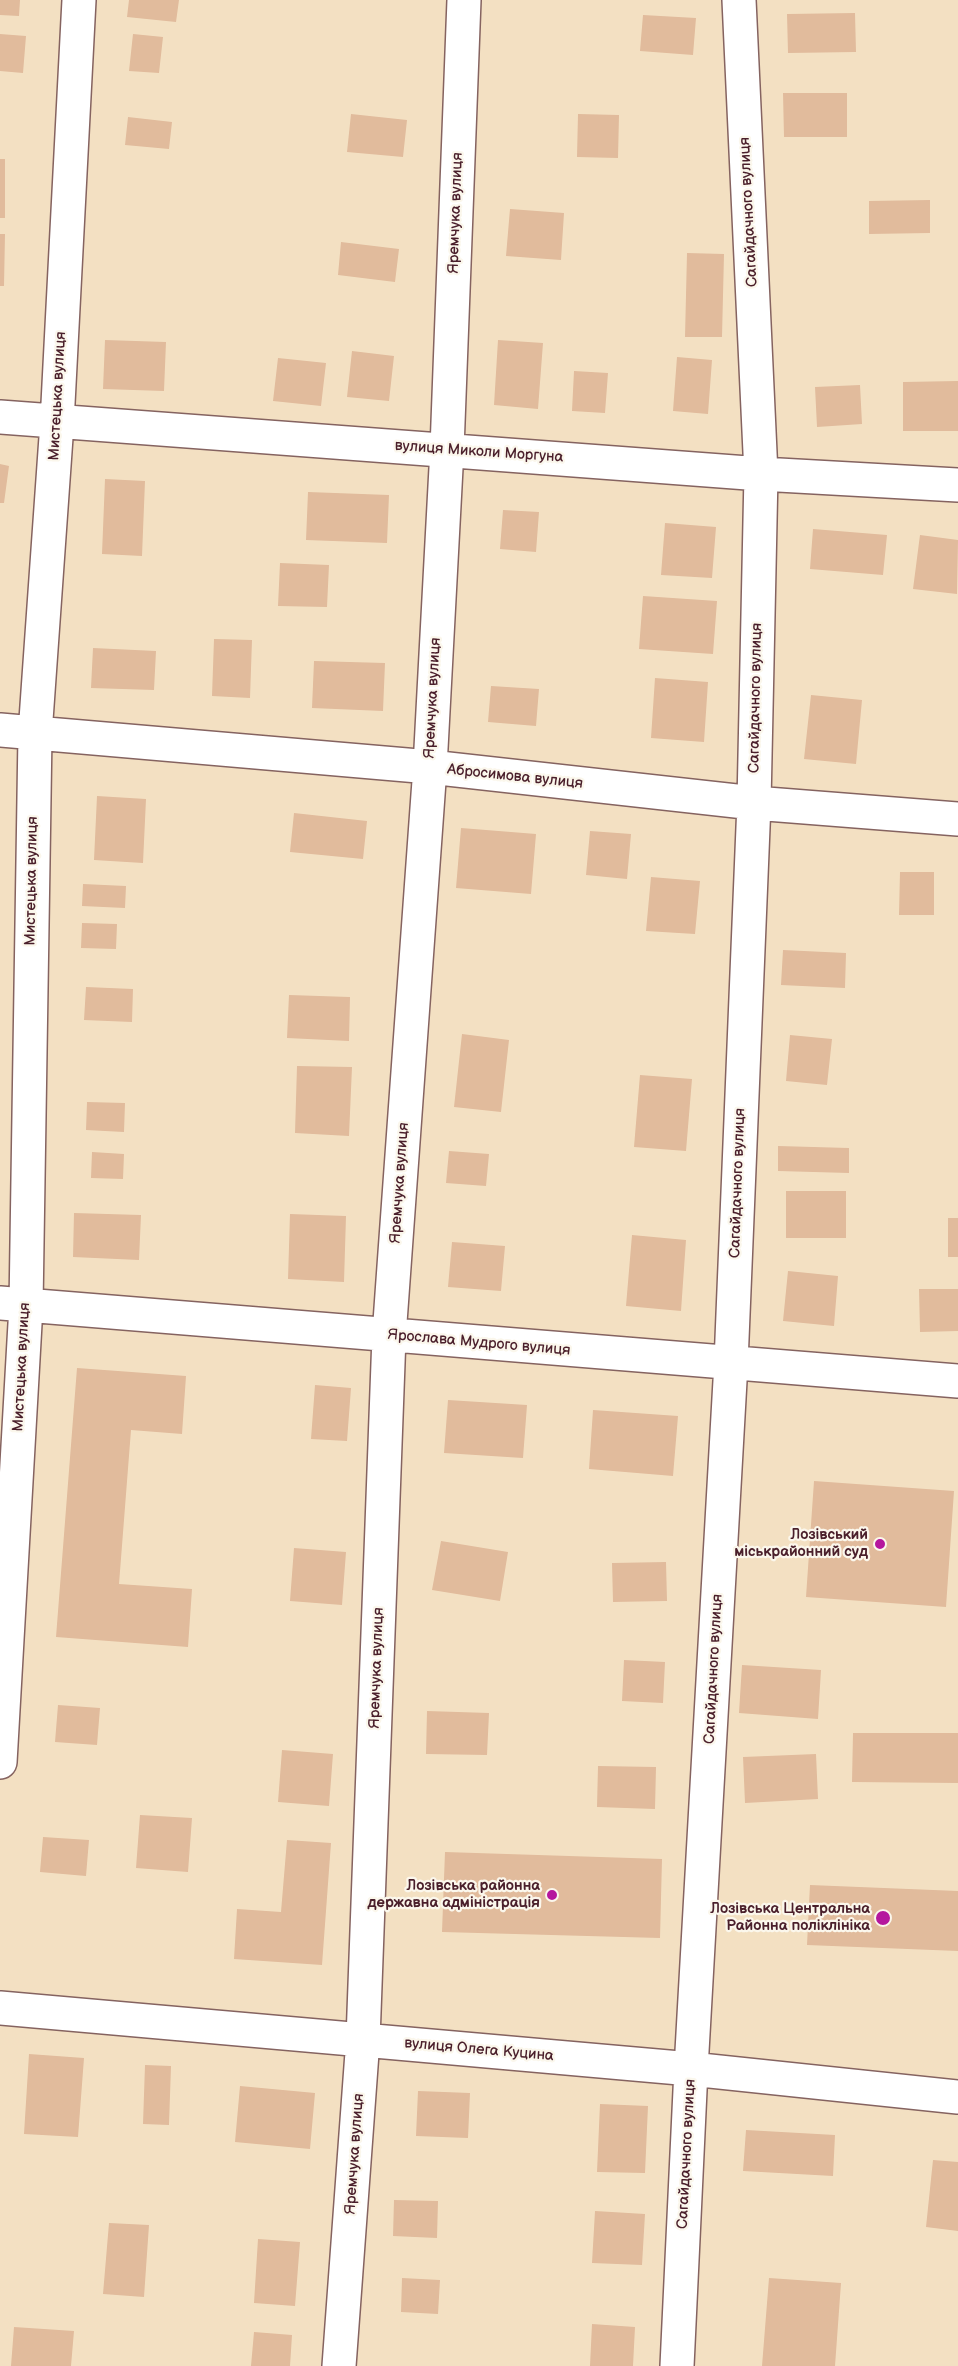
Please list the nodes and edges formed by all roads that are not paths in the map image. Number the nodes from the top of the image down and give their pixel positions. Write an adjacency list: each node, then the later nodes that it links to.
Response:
1 (79, 0): 5 (street, Мистецька вулиця)
2 (464, 0): 6 (street, Яремчука вулиця)
3 (739, 0): 7 (street, Сагайдачного вулиця)
4 (0, 417): 5 (street, вулиця Миколи Моргуна)
5 (57, 423): 6 (street, вулиця Миколи Моргуна); 10 (street, Мистецька вулиця)
6 (447, 449): 7 (street, вулиця Миколи Моргуна); 11 (street, Яремчука вулиця)
7 (761, 474): 8 (street, вулиця Миколи Моргуна); 12 (street, Сагайдачного вулиця)
8 (958, 485)
9 (0, 730): 10 (street, Абросимова вулиця)
10 (35, 734): 11 (street, Абросимова вулиця); 14 (street, Мистецька вулиця)
11 (430, 767): 12 (street, Абросимова вулиця); 15 (street, Яремчука вулиця)
12 (754, 803): 13 (street, Абросимова вулиця); 16 (street, Сагайдачного вулиця)
13 (958, 819)
14 (13, 1304): 15 (street, Ярослава Мудрого вулиця); 18 (street, Мистецька вулиця)
15 (389, 1336): 16 (street, Ярослава Мудрого вулиця); 20 (street, Яремчука вулиця)
16 (731, 1363): 17 (street, Ярослава Мудрого вулиця); 21 (street, Сагайдачного вулиця)
17 (958, 1381)
18 (0, 1762)
19 (0, 2008): 20 (street, вулиця Олега Куцина)
20 (363, 2039): 21 (street, вулиця Олега Куцина); 23 (street, Яремчука вулиця)
21 (691, 2069): 22 (street, вулиця Олега Куцина); 24 (street, Сагайдачного вулиця)
22 (958, 2097)
23 (339, 2366)
24 (677, 2366)

